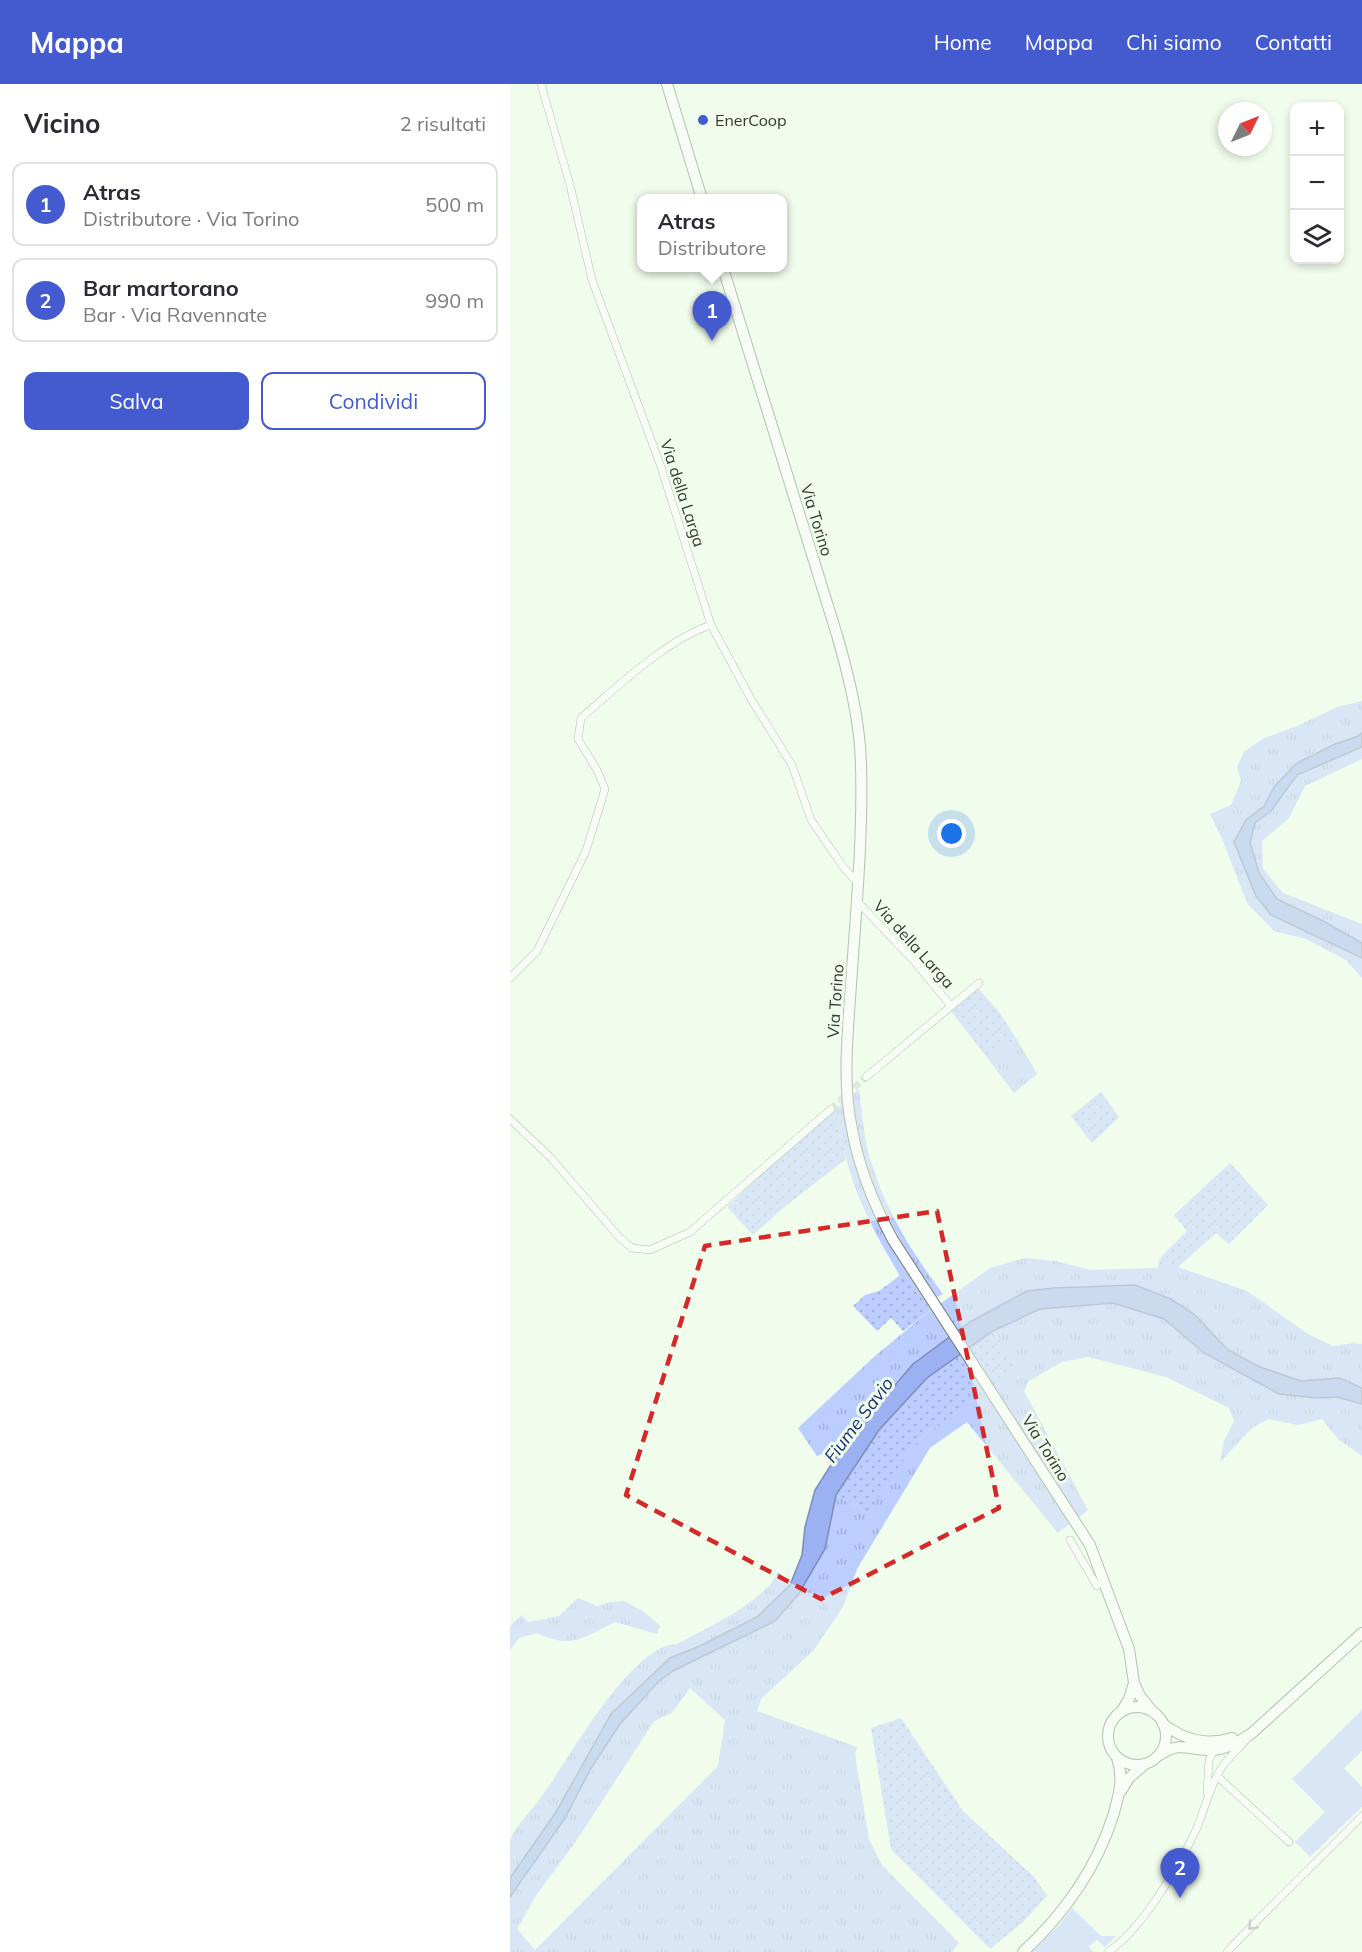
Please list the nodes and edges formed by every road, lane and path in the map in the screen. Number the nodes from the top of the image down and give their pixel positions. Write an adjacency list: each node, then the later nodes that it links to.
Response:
1 (541, 84): 5 (street, Via della Larga)
2 (667, 84): 3 (main road)
3 (701, 194)
4 (725, 272): 6 (main road, Via Torino)
5 (711, 625): 6 (street, Via della Larga); 8 (street)
6 (858, 883): 7 (main road, Via Torino)
7 (857, 901): 10 (street, Via della Larga); 16 (main road, Via Torino)
8 (510, 978)
9 (979, 983): 10 (street)
10 (951, 1006): 11 (street)
11 (866, 1077)
12 (831, 1109): 13 (street)
13 (510, 1119)
14 (1070, 1540): 15 (street)
15 (1085, 1564): 16 (street); 17 (street)
16 (1100, 1570): 19 (main road, Via Torino)
17 (1097, 1586)
18 (1362, 1633): 22 (main road)
19 (1134, 1683): 20 (main road); 21 (main road, Via Torino)
20 (1121, 1712): 21 (main road); 28 (main road)
21 (1154, 1713): 23 (main road)
22 (1274, 1713): 24 (main road); 25 (main road)
23 (1163, 1724): 25 (main road); 27 (main road)
24 (1252, 1733): 25 (main road); 31 (street)
25 (1215, 1746): 26 (main road); 30 (street); 31 (street)
26 (1197, 1749): 27 (main road); 30 (street)
27 (1158, 1756): 29 (main road)
28 (1118, 1758): 29 (main road); 33 (main road)
29 (1146, 1764): 33 (main road)
30 (1208, 1768): 34 (street)
31 (1221, 1768): 32 (street)
32 (1218, 1777): 34 (street); 36 (street)
33 (1120, 1794): 37 (main road)
34 (1207, 1798): 38 (street)
35 (1362, 1816): 39 (street, one-way to 39)
36 (1289, 1842)
37 (1023, 1952)
38 (1108, 1952)
39 (1227, 1952)

